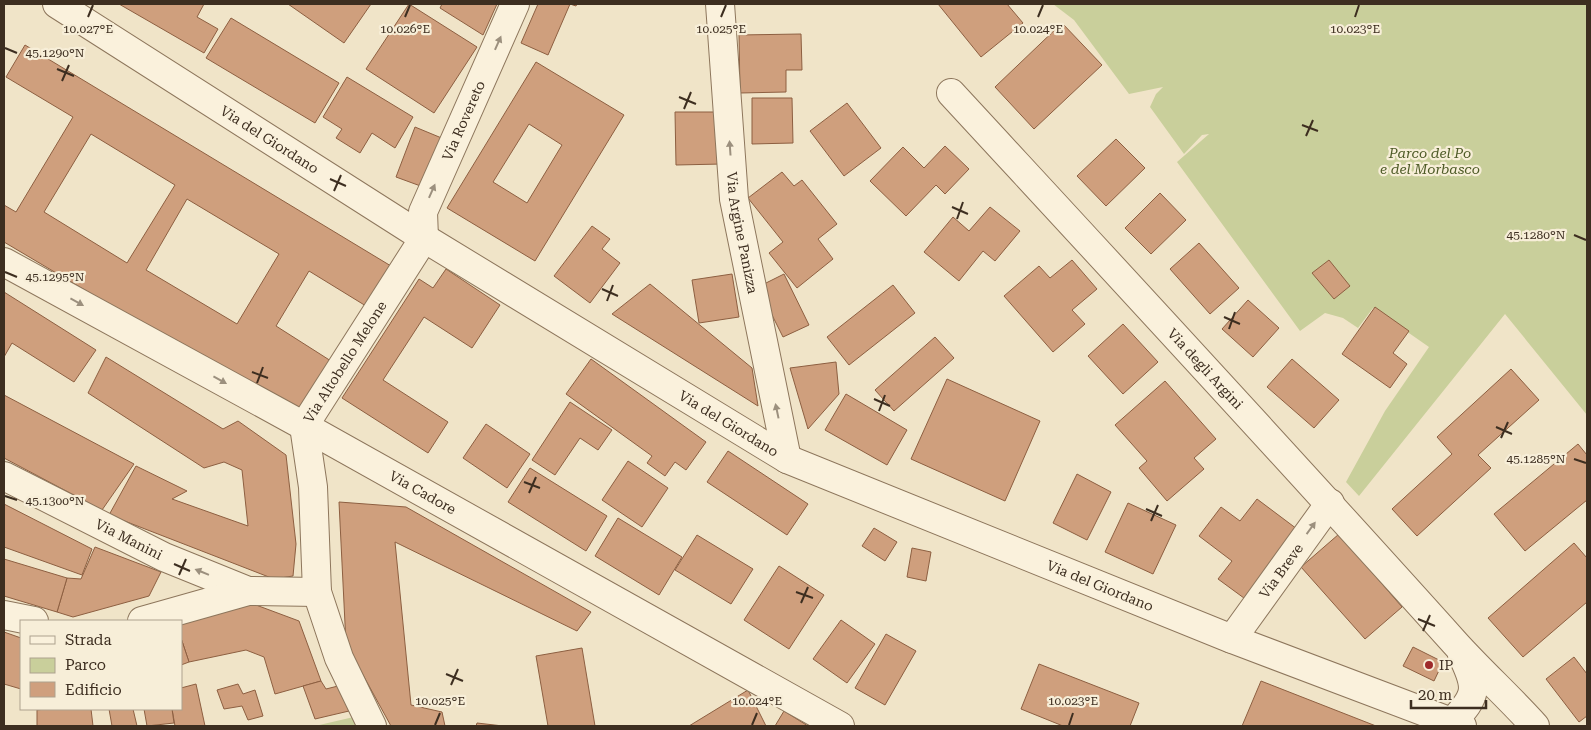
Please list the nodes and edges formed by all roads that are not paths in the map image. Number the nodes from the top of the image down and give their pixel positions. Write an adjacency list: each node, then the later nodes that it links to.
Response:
1 (57, 4): 5 (street, Via del Giordano)
2 (515, 4): 5 (street, Via Rovereto, one-way to 2)
3 (720, 4): 8 (street, Via Argine Panizza, one-way to 3)
4 (951, 93): 10 (street, Via degli Argini)
5 (424, 238): 7 (street, Via Altobello Melone); 8 (street, Via del Giordano)
6 (4, 262): 7 (street, Via Cadore, one-way to 7)
7 (304, 426): 12 (street, Via Altobello Melone); 20 (street, Via Cadore)
8 (787, 459): 16 (street, Via del Giordano)
9 (4, 476): 11 (street, Via Manini, one-way to 9)
10 (1330, 503): 16 (street, Via Breve, one-way to 10); 17 (street, Via degli Argini)
11 (248, 590): 12 (street, Via Manini); 15 (street)
12 (317, 592): 19 (street, Via Altobello Melone)
13 (4, 614): 14 (street)
14 (30, 620)
15 (145, 620)
16 (1232, 639): 18 (street, Via del Giordano)
17 (1457, 645): 18 (street, Via degli Argini); 21 (street, Via degli Argini)
18 (1457, 724)
19 (372, 726)
20 (840, 726)
21 (1535, 726)

